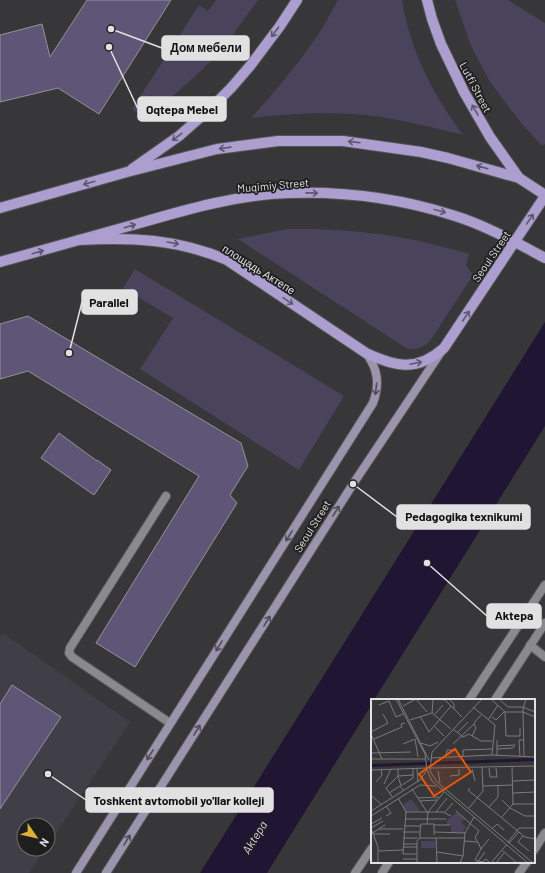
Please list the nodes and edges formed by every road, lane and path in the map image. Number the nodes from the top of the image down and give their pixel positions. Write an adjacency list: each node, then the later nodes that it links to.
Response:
1 (297, 0): 3 (main road, one-way to 3)
2 (427, 0): 4 (main road, Lutfi Street, one-way to 2)
3 (127, 172): 4 (main road, one-way to 3); 6 (main road, one-way to 6)
4 (519, 178): 5 (main road)
5 (545, 196): 8 (main road, Seoul Street, one-way to 5)
6 (0, 208)
7 (79, 240): 8 (main road, Muqimiy Street, one-way to 8); 10 (main road, Muqimiy Street, one-way to 7); 12 (main road, площадь Актепе, one-way to 12)
8 (515, 241): 9 (main road, Muqimiy Street); 11 (main road, Seoul Street, one-way to 8)
9 (545, 258)
10 (0, 262)
11 (444, 348): 12 (main road, площадь Актепе, one-way to 11); 27 (main road, Seoul Street, one-way to 11)
12 (366, 353): 20 (main road, one-way to 20)
13 (166, 496): 20 (street)
14 (545, 585): 18 (street)
15 (545, 623): 16 (street)
16 (530, 646): 17 (street); 19 (street)
17 (545, 657)
18 (470, 699)
19 (496, 699)
20 (170, 723): 26 (main road, one-way to 26)
21 (545, 833): 22 (street)
22 (535, 848)
23 (371, 849): 28 (street)
24 (388, 863): 29 (street)
25 (525, 863): 30 (street)
26 (76, 873)
27 (106, 873)
28 (355, 873)
29 (382, 873)
30 (519, 873)

